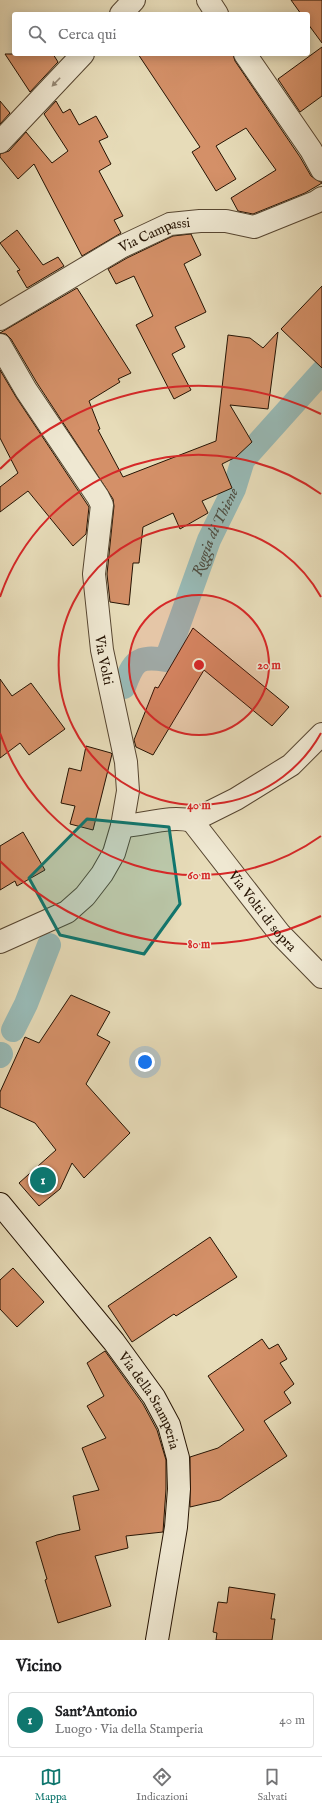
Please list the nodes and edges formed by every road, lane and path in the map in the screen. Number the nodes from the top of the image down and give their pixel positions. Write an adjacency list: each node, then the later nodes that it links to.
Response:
1 (134, 0): 3 (street)
2 (208, 0): 4 (street)
3 (123, 12)
4 (216, 12)
5 (81, 56): 7 (street, one-way to 7)
6 (245, 56): 8 (street)
7 (0, 142)
8 (322, 170)
9 (322, 198): 10 (street, Via Campassi)
10 (0, 319)
11 (0, 345): 14 (street, Via Volti)
12 (322, 734): 13 (street)
13 (192, 821): 14 (street); 16 (street, Via Volti di sopra)
14 (122, 826): 15 (street, Via Volti)
15 (0, 942)
16 (322, 977)
17 (0, 1204): 18 (street, Via della Stamperia)
18 (157, 1640)

